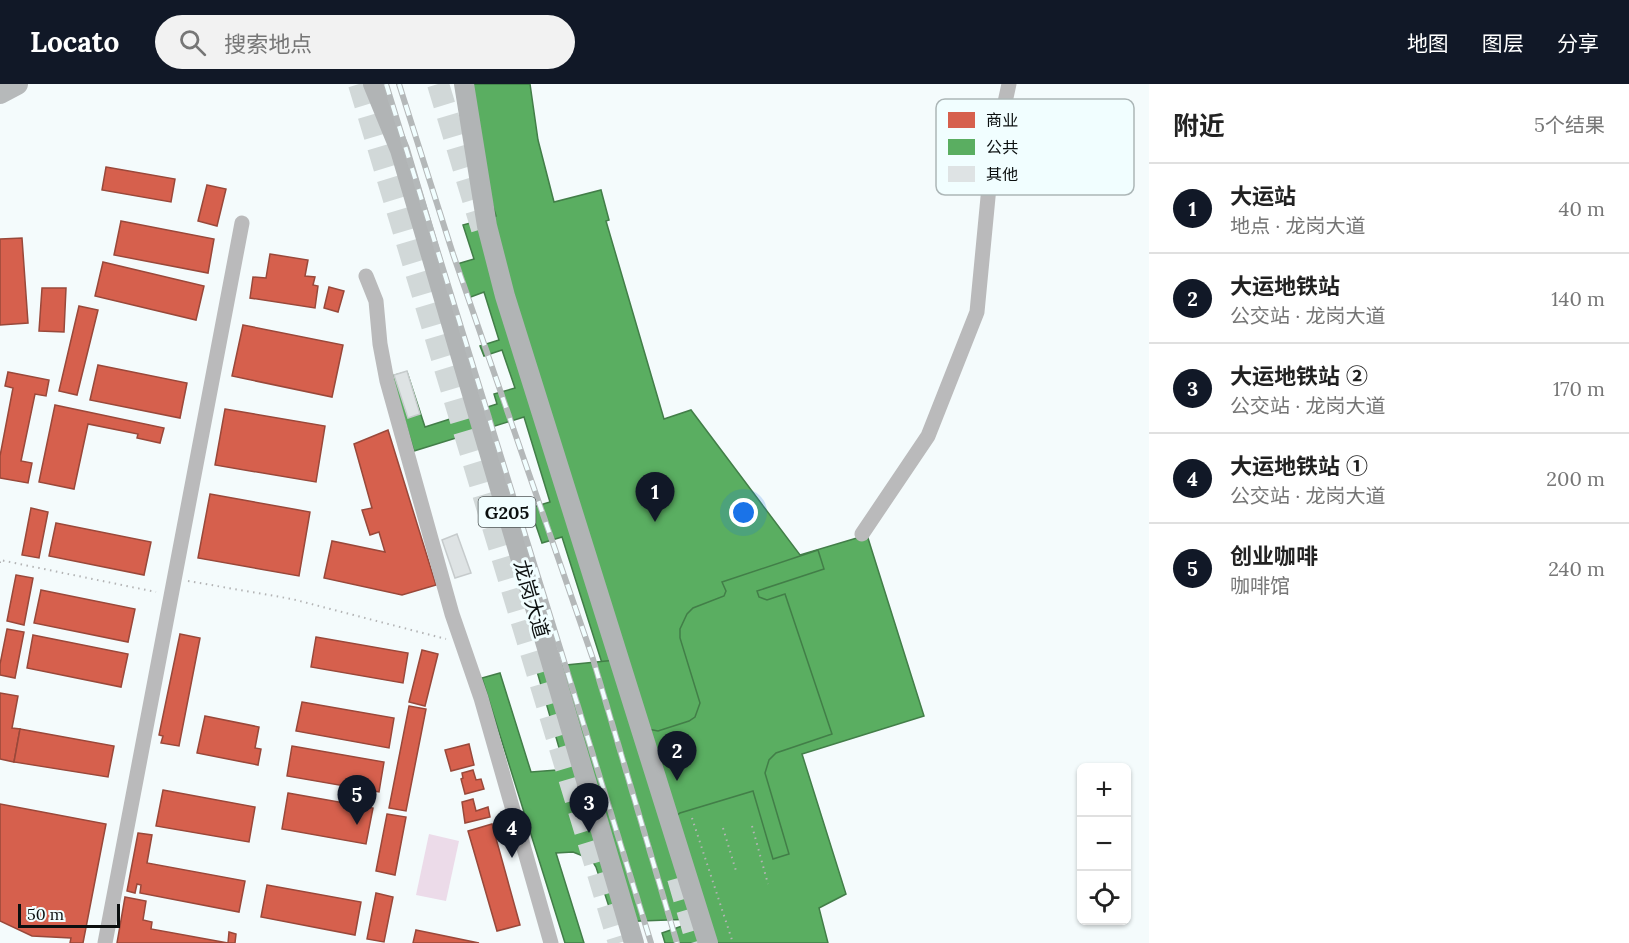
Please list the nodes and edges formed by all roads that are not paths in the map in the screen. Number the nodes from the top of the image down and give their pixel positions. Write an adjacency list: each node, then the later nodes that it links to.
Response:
1 (17, 84): 5 (highway)
2 (373, 84): 13 (main road, 龙岗大道 / G205)
3 (464, 84): 14 (main road)
4 (1009, 84): 6 (street)
5 (0, 93)
6 (1006, 99)
7 (988, 195): 10 (street)
8 (242, 223): 11 (street)
9 (366, 276): 12 (street)
10 (862, 534)
11 (105, 943)
12 (551, 943)
13 (634, 943)
14 (708, 943)

